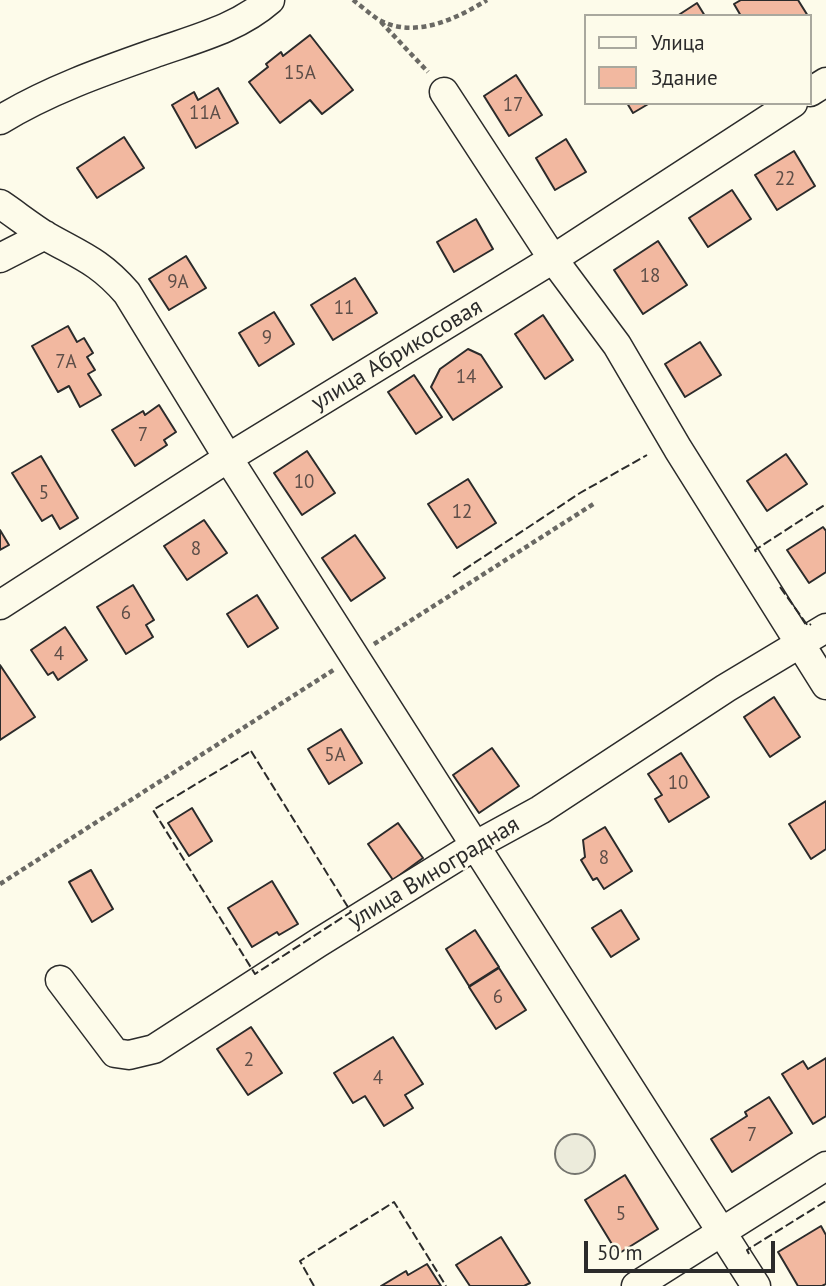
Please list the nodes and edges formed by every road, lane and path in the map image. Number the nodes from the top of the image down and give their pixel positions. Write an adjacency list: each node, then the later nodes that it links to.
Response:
1 (270, 0): 7 (lane)
2 (353, 0): 4 (path)
3 (487, 0): 4 (path)
4 (378, 19): 5 (path)
5 (444, 92): 11 (lane)
6 (790, 105): 11 (lane, улица Абрикосовая)
7 (0, 120)
8 (0, 204): 9 (lane)
9 (45, 235): 10 (lane); 12 (lane)
10 (0, 258)
11 (554, 259): 12 (lane, улица Абрикосовая); 16 (lane)
12 (228, 458): 14 (lane, улица Абрикосовая); 17 (lane)
13 (595, 503): 17 (path)
14 (0, 606)
15 (826, 628): 16 (lane, улица Виноградная)
16 (801, 645): 18 (lane); 19 (lane, улица Виноградная)
17 (356, 656): 19 (lane); 20 (path)
18 (826, 685)
19 (476, 845): 21 (lane, улица Виноградная); 23 (lane)
20 (0, 884)
21 (60, 980)
22 (826, 1166): 23 (lane)
23 (722, 1231): 24 (lane); 25 (lane)
24 (636, 1286)
25 (756, 1286)

